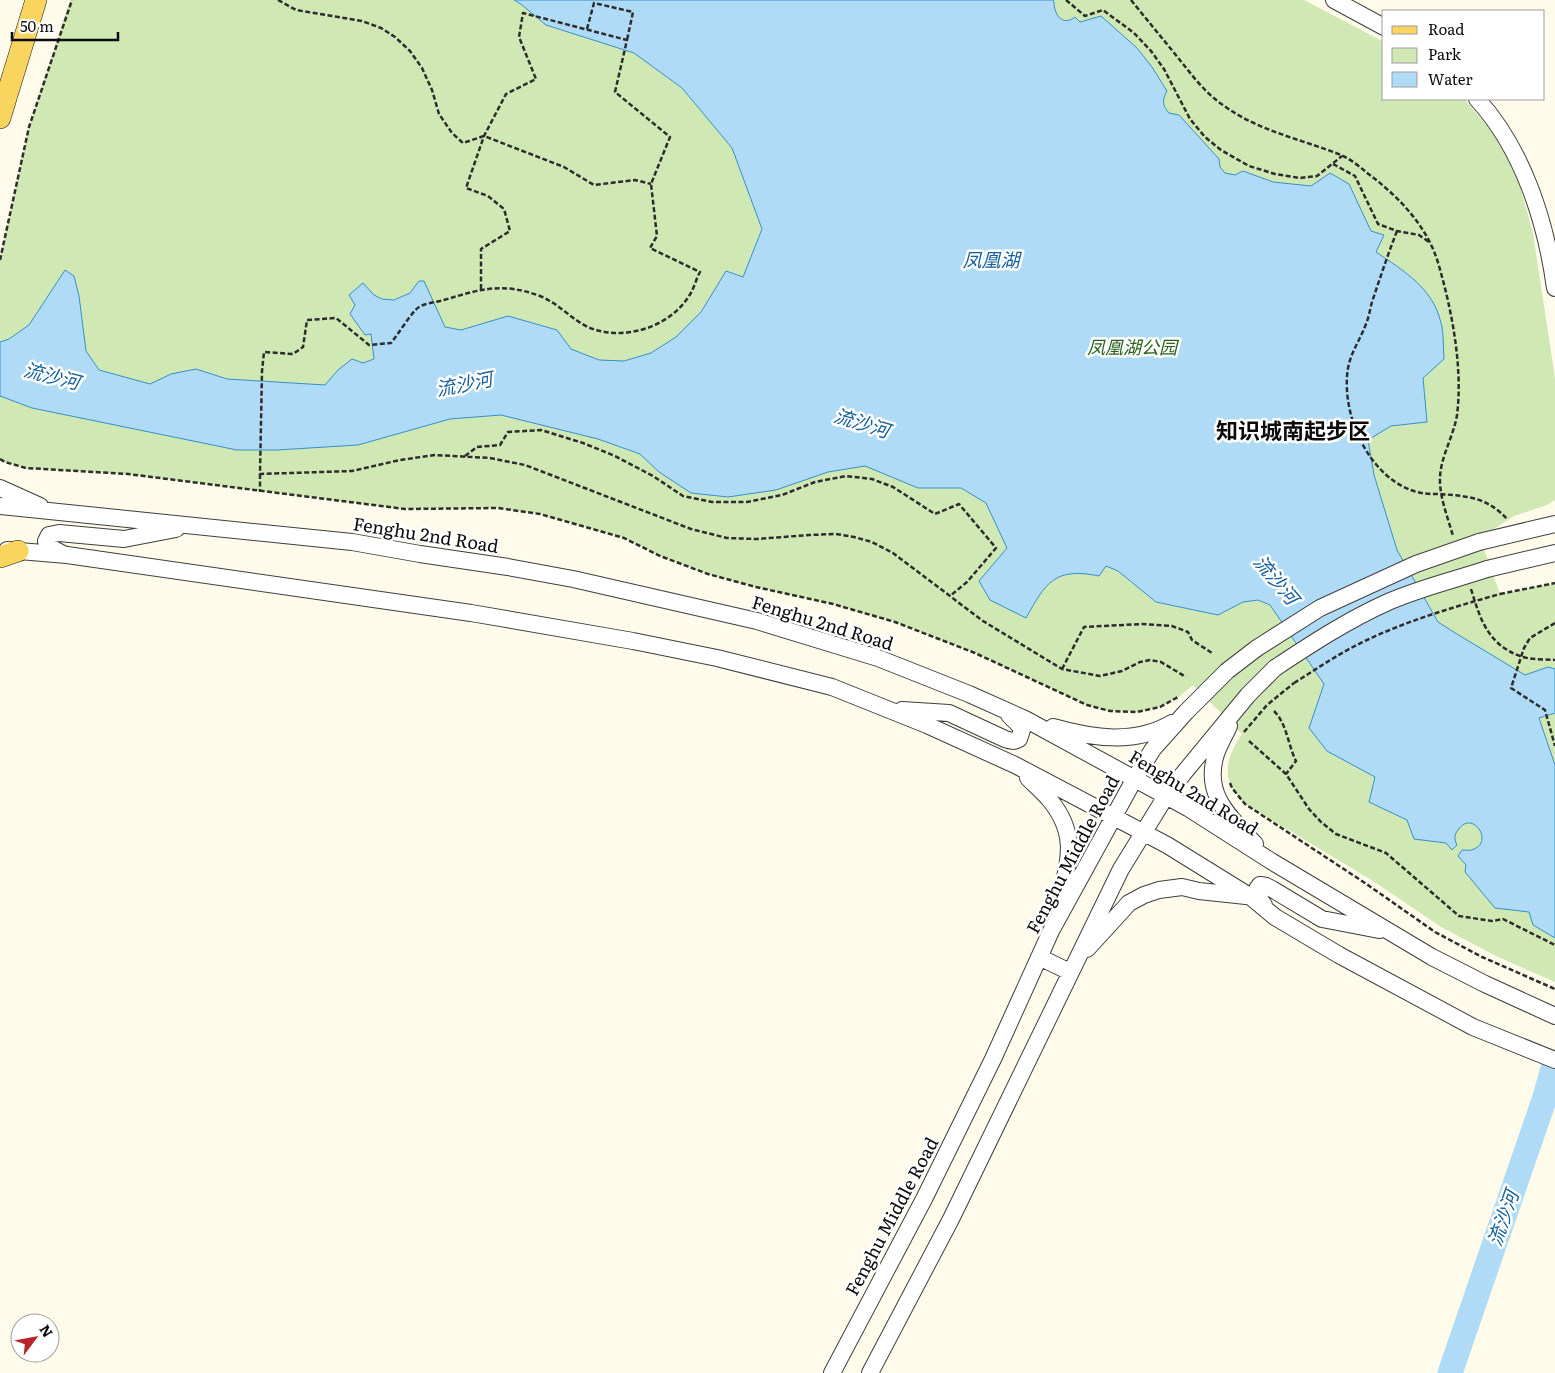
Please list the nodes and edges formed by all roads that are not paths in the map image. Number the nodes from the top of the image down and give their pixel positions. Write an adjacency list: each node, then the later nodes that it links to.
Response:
1 (36, 0): 5 (main road)
2 (1334, 0): 3 (street)
3 (1382, 27)
4 (1478, 100): 6 (street)
5 (0, 118)
6 (1555, 288)
7 (0, 488): 9 (street)
8 (0, 506): 9 (street, Fenghu 2nd Road)
9 (48, 510): 11 (street, Fenghu 2nd Road)
10 (1555, 524): 15 (street, Fenghu Middle Road, bridge)
11 (193, 526): 14 (street); 16 (street, Fenghu 2nd Road)
12 (6, 552): 14 (street)
13 (1555, 553): 17 (street, bridge)
14 (67, 555): 18 (street)
15 (1203, 694): 19 (street); 21 (street, Fenghu Middle Road)
16 (1001, 708): 18 (street); 19 (street, Fenghu 2nd Road)
17 (1237, 708): 22 (street); 25 (street)
18 (888, 709): 20 (street)
19 (1025, 719): 21 (street, Fenghu 2nd Road)
20 (1015, 765): 23 (street); 28 (street)
21 (1135, 778): 22 (street, Fenghu 2nd Road); 23 (street, Fenghu Middle Road)
22 (1166, 796): 24 (street); 25 (street, Fenghu 2nd Road)
23 (1114, 817): 24 (street); 28 (street, Fenghu Middle Road)
24 (1142, 833): 26 (street); 31 (street)
25 (1271, 861): 29 (street, Fenghu 2nd Road)
26 (1251, 897): 27 (street); 31 (street)
27 (1275, 917): 29 (street); 33 (street)
28 (1051, 931): 30 (street, Fenghu Middle Road)
29 (1391, 933): 32 (street, Fenghu 2nd Road)
30 (1039, 957): 31 (street); 34 (street, Fenghu Middle Road)
31 (1073, 966): 35 (street)
32 (1555, 1016)
33 (1555, 1060)
34 (832, 1373)
35 (870, 1373)

